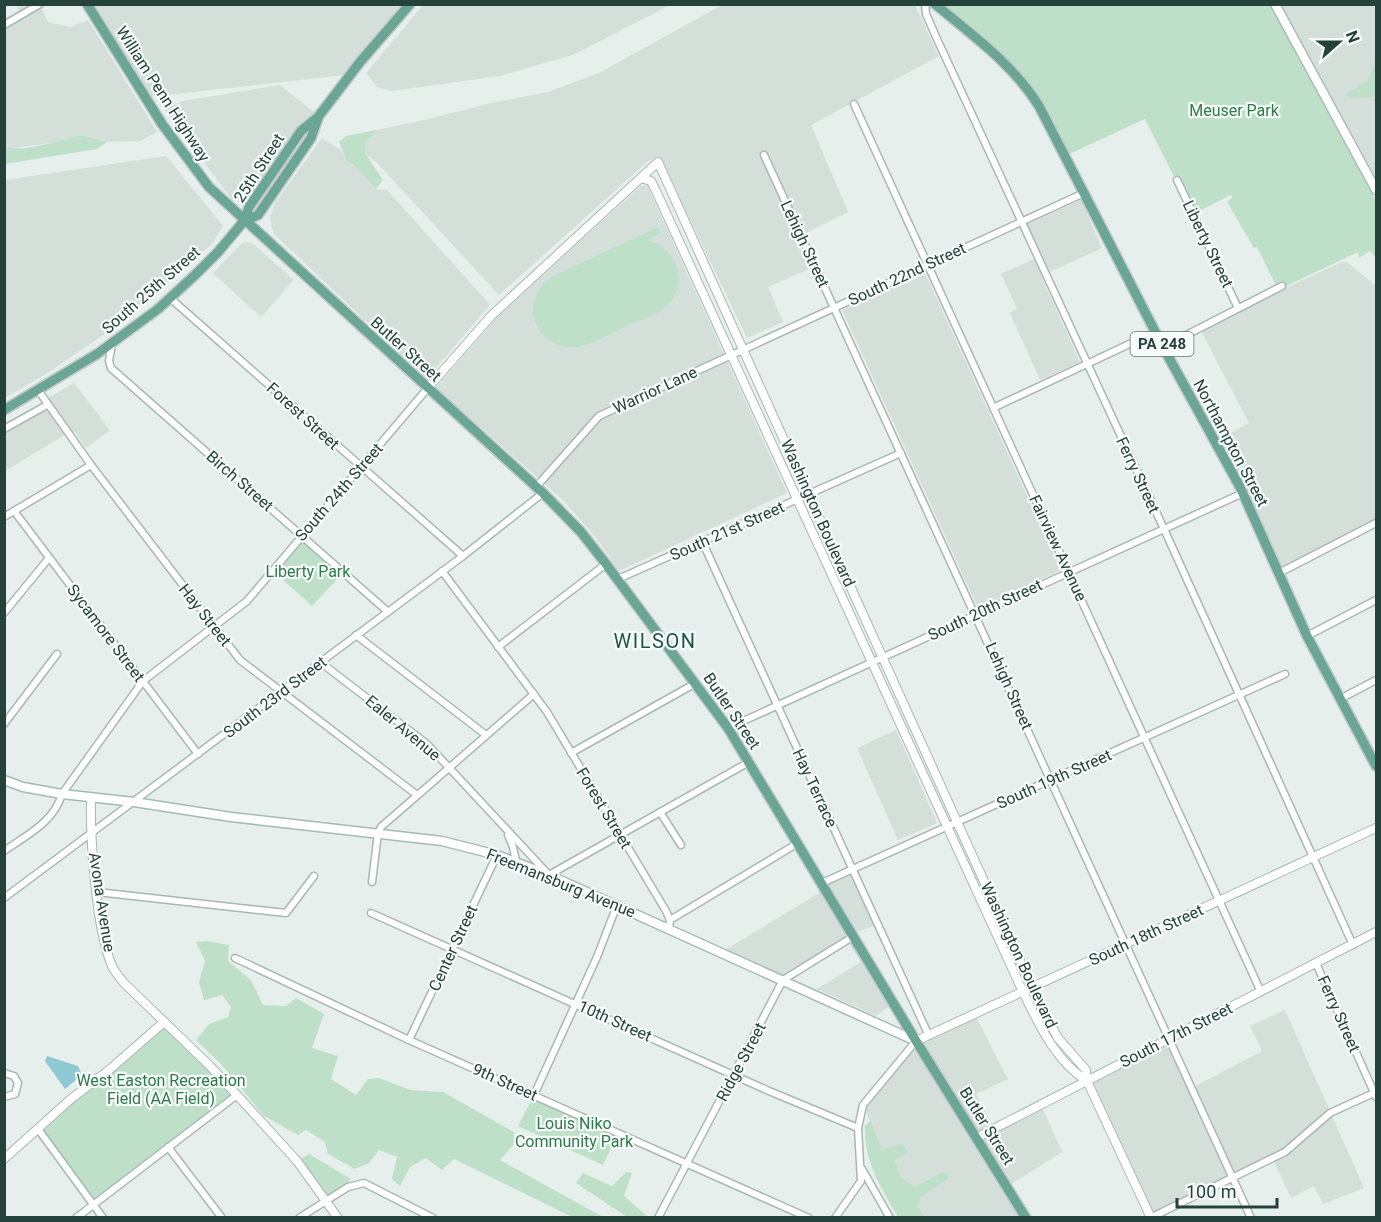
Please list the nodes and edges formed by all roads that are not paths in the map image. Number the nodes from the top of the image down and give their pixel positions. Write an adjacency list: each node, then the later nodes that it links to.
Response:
1 (40, 4): 7 (street)
2 (87, 4): 15 (main road, William Penn Highway)
3 (410, 4): 15 (main road, 25th Street)
4 (926, 4): 16 (street, Ferry Street)
5 (935, 4): 14 (main road, Northampton Street / PA 248)
6 (1275, 4): 13 (main road)
7 (4, 25)
8 (854, 104): 17 (street, Fairview Avenue)
9 (764, 155): 20 (street, Lehigh Street)
10 (658, 162): 11 (street, South 24th Street); 25 (street, Washington Boulevard)
11 (641, 178): 26 (street, Washington Boulevard); 28 (street, South 24th Street)
12 (1177, 180): 21 (street, Liberty Street)
13 (1377, 190)
14 (1084, 194): 16 (street, South 22nd Street); 22 (main road, Northampton Street / PA 248)
15 (244, 221): 19 (main road, South 25th Street); 28 (main road, Butler Street)
16 (1022, 222): 17 (street, South 22nd Street); 27 (street, Ferry Street)
17 (928, 265): 20 (street, South 22nd Street); 31 (street, Fairview Avenue)
18 (1282, 286): 21 (street)
19 (170, 298): 23 (main road, South 25th Street); 36 (street, Forest Street)
20 (834, 308): 25 (street, South 22nd Street); 34 (street, Lehigh Street)
21 (1238, 308): 24 (street)
22 (1155, 332): 24 (main road, Northampton Street / PA 248); 27 (street)
23 (112, 344): 29 (main road, South 25th Street); 45 (street, Birch Street)
24 (1163, 347): 38 (main road, Northampton Street / PA 248)
25 (743, 349): 26 (street, South 22nd Street); 39 (street, Washington Boulevard)
26 (731, 355): 37 (street, Warrior Lane); 40 (street, Washington Boulevard)
27 (1087, 365): 31 (street); 44 (street, Ferry Street)
28 (427, 389): 36 (street, South 24th Street); 37 (main road, Butler Street)
29 (38, 390): 30 (street, Hay Street); 32 (main road, South 25th Street)
30 (47, 405): 33 (street); 35 (street, Hay Street)
31 (993, 408): 51 (street, Fairview Avenue)
32 (4, 410)
33 (4, 429)
34 (901, 453): 39 (street, South 21st Street); 57 (street, Lehigh Street)
35 (91, 465): 41 (street); 58 (street, Hay Street)
36 (360, 467): 45 (street, South 24th Street); 47 (street, Forest Street)
37 (540, 490): 47 (street, South 23rd Street); 49 (main road, Butler Street)
38 (1243, 493): 44 (street, South 20th Street); 52 (main road, Northampton Street / PA 248)
39 (809, 494): 40 (street, South 21st Street); 63 (street, Washington Boulevard)
40 (797, 499): 46 (street, South 21st Street); 65 (street, Washington Boulevard)
41 (14, 511): 42 (street); 48 (street, Sycamore Street)
42 (4, 517)
43 (1377, 523): 52 (street)
44 (1164, 529): 51 (street, South 20th Street); 72 (street, Ferry Street)
45 (301, 535): 55 (street, Birch Street); 58 (street, South 24th Street)
46 (702, 541): 53 (street, South 21st Street); 74 (street, Hay Terrace)
47 (463, 556): 50 (street, South 23rd Street)
48 (49, 558): 56 (street); 68 (street, Sycamore Street)
49 (606, 564): 53 (main road, Butler Street); 61 (street)
50 (441, 571): 55 (street, South 23rd Street); 61 (street, Forest Street)
51 (1069, 572): 57 (street, South 20th Street); 78 (street, Fairview Avenue)
52 (1279, 573): 60 (main road, Northampton Street / PA 248)
53 (618, 579): 69 (main road, Butler Street)
54 (1377, 600): 60 (street)
55 (387, 611): 59 (street, South 23rd Street)
56 (4, 613)
57 (976, 615): 63 (street, South 20th Street); 85 (street, Lehigh Street)
58 (213, 627): 68 (street, South 24th Street); 70 (street, Hay Street)
59 (356, 635): 64 (street, South 23rd Street); 77 (street)
60 (1307, 636): 73 (main road, Northampton Street / PA 248)
61 (498, 647): 71 (street, Forest Street)
62 (57, 654): 75 (street)
63 (883, 657): 65 (street, South 20th Street); 91 (street, Washington Boulevard)
64 (320, 662): 70 (street, South 23rd Street); 83 (street, Ealer Avenue)
65 (872, 662): 74 (street, South 20th Street); 93 (street, Washington Boulevard)
66 (1285, 674): 72 (street, South 19th Street)
67 (1377, 680): 73 (street)
68 (143, 681): 80 (street, Sycamore Street); 86 (street, South 24th Street)
69 (696, 684): 76 (main road, Butler Street); 79 (street)
70 (280, 692): 80 (street, South 23rd Street); 87 (street, Hay Street)
71 (534, 694): 77 (street); 79 (street, Forest Street)
72 (1239, 694): 78 (street, South 19th Street); 102 (street, Ferry Street)
73 (1340, 699): 82 (main road, Northampton Street / PA 248)
74 (777, 705): 76 (street, South 20th Street); 104 (street, Hay Terrace)
75 (4, 724)
76 (728, 728): 81 (main road, Butler Street)
77 (486, 735): 83 (street)
78 (1144, 738): 85 (street, South 19th Street); 111 (street, Fairview Avenue)
79 (571, 753): 97 (street, Forest Street)
80 (198, 754): 89 (street, South 23rd Street)
81 (749, 762): 90 (street); 98 (main road, Butler Street)
82 (1377, 766)
83 (449, 768): 87 (street); 92 (street, Ealer Avenue)
84 (4, 780): 86 (main road, Freemansburg Avenue)
85 (1051, 780): 91 (street, South 19th Street); 117 (street, Lehigh Street)
86 (62, 794): 88 (main road, Freemansburg Avenue); 100 (street, South 24th Street)
87 (417, 795): 95 (street)
88 (92, 797): 89 (main road, Freemansburg Avenue); 96 (street, Avona Avenue)
89 (134, 802): 95 (main road, Freemansburg Avenue); 96 (street, South 23rd Street)
90 (660, 812): 97 (street); 99 (street)
91 (958, 822): 93 (street, South 19th Street); 123 (street, Washington Boulevard)
92 (503, 827): 103 (street, Ealer Avenue); 105 (street, Ealer Avenue)
93 (947, 827): 104 (street, South 19th Street); 124 (street, Washington Boulevard)
94 (1377, 828): 102 (street, South 18th Street)
95 (378, 833): 101 (main road, Freemansburg Avenue); 107 (street)
96 (92, 834): 109 (street, Avona Avenue); 110 (street, South 23rd Street)
97 (619, 834): 105 (street); 114 (street, Forest Street)
98 (798, 843): 108 (main road, Butler Street); 114 (street)
99 (681, 845)
100 (4, 851)
101 (497, 855): 103 (main road, Freemansburg Avenue); 119 (street, Center Street)
102 (1313, 858): 111 (street, South 18th Street); 118 (street, Ferry Street)
103 (516, 861): 105 (main road, Freemansburg Avenue)
104 (853, 870): 108 (street, South 19th Street); 128 (street, Hay Terrace)
105 (549, 875): 112 (main road, Freemansburg Avenue)
106 (314, 876): 109 (street)
107 (372, 882)
108 (822, 883): 116 (main road, Butler Street)
109 (97, 892): 127 (street, Avona Avenue)
110 (4, 898)
111 (1219, 901): 117 (street, South 18th Street); 125 (street, Fairview Avenue)
112 (617, 905): 114 (main road, Freemansburg Avenue); 126 (street)
113 (371, 913): 119 (street, 10th Street)
114 (670, 924): 122 (main road, Freemansburg Avenue)
115 (1377, 932): 118 (street, South 17th Street)
116 (854, 936): 122 (street); 131 (main road, Butler Street)
117 (1127, 944): 123 (street, South 18th Street); 129 (street, Lehigh Street)
118 (1353, 945): 121 (street, South 17th Street)
119 (452, 949): 126 (street, 10th Street); 130 (street, Center Street)
120 (235, 958): 130 (street, 9th Street)
121 (1316, 963): 125 (street, South 17th Street); 135 (street, Ferry Street)
122 (783, 980): 131 (main road, Freemansburg Avenue); 133 (street, Ridge Street)
123 (1033, 987): 124 (street, South 18th Street); 134 (street, Washington Boulevard)
124 (1023, 992): 128 (street, South 18th Street); 134 (street, Washington Boulevard)
125 (1261, 992): 129 (street, South 17th Street)
126 (575, 1004): 133 (street, 10th Street); 137 (street)
127 (164, 1022): 136 (street, Avona Avenue); 140 (street)
128 (929, 1036): 131 (street, South 18th Street)
129 (1170, 1039): 134 (street, South 17th Street); 146 (street, Lehigh Street)
130 (409, 1040): 137 (street, 9th Street)
131 (916, 1041): 139 (street); 141 (main road, Butler Street)
132 (4, 1073): 138 (street)
133 (735, 1075): 139 (street, 10th Street); 144 (street, Ridge Street)
134 (1087, 1081): 141 (street, South 17th Street); 149 (street)
135 (1376, 1094): 146 (street)
136 (237, 1095): 142 (street); 147 (street, Avona Avenue)
137 (534, 1095): 144 (street, 9th Street)
138 (4, 1097)
139 (858, 1128): 145 (street)
140 (38, 1129): 143 (street); 148 (street)
141 (976, 1137): 160 (main road, Butler Street)
142 (168, 1147): 148 (street); 152 (street)
143 (4, 1159)
144 (687, 1164): 156 (street, Ridge Street); 157 (street, 9th Street)
145 (861, 1166): 158 (street); 159 (street)
146 (1233, 1177): 149 (street); 161 (street, Lehigh Street)
147 (326, 1202): 153 (street); 154 (street, Avona Avenue); 155 (street)
148 (93, 1204): 150 (street); 151 (street)
149 (1150, 1217)
150 (76, 1218)
151 (103, 1218)
152 (222, 1218)
153 (299, 1218)
154 (338, 1218)
155 (433, 1218)
156 (658, 1218)
157 (809, 1218)
158 (835, 1218)
159 (890, 1218)
160 (1026, 1218)
161 (1251, 1218)

